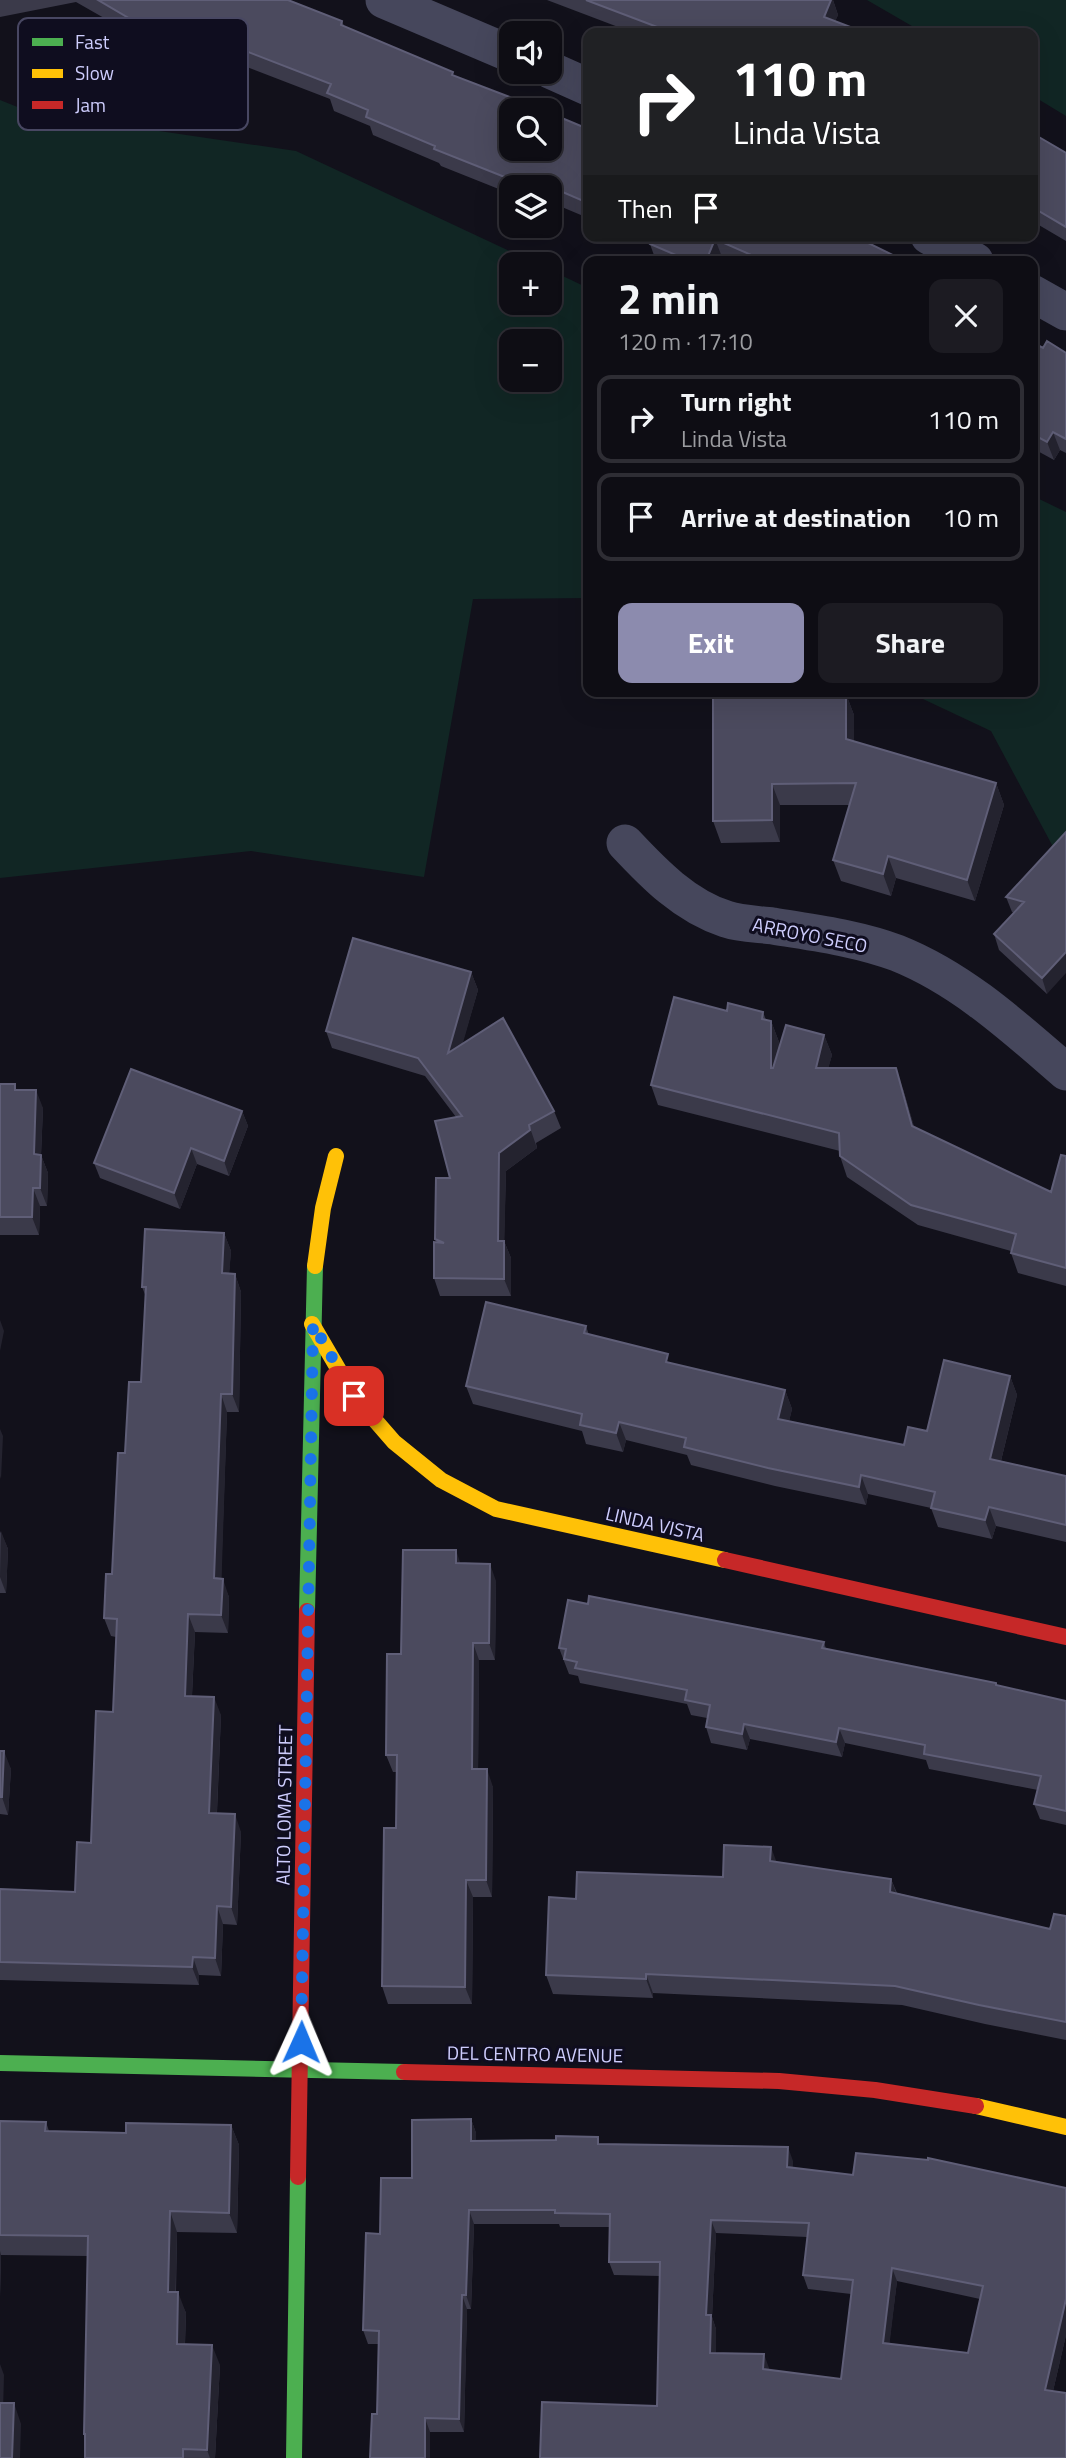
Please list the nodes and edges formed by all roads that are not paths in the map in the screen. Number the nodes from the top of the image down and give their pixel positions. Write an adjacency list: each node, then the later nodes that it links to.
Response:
1 (384, 0): 2 (street)
2 (499, 49)
3 (562, 75): 4 (street)
4 (583, 85)
5 (940, 242): 6 (street)
6 (966, 256)
7 (1038, 297): 8 (street)
8 (1066, 313)
9 (625, 843): 10 (street, ARROYO SECO)
10 (1066, 1072)
11 (336, 1156): 12 (street, ALTO LOMA STREET)
12 (313, 1324): 13 (street, LINDA VISTA); 15 (street, ALTO LOMA STREET)
13 (1066, 1637)
14 (0, 2063): 15 (street, DEL CENTRO AVENUE)
15 (301, 2070): 16 (street, DEL CENTRO AVENUE); 17 (street, ALTO LOMA STREET)
16 (1066, 2127)
17 (294, 2458)

